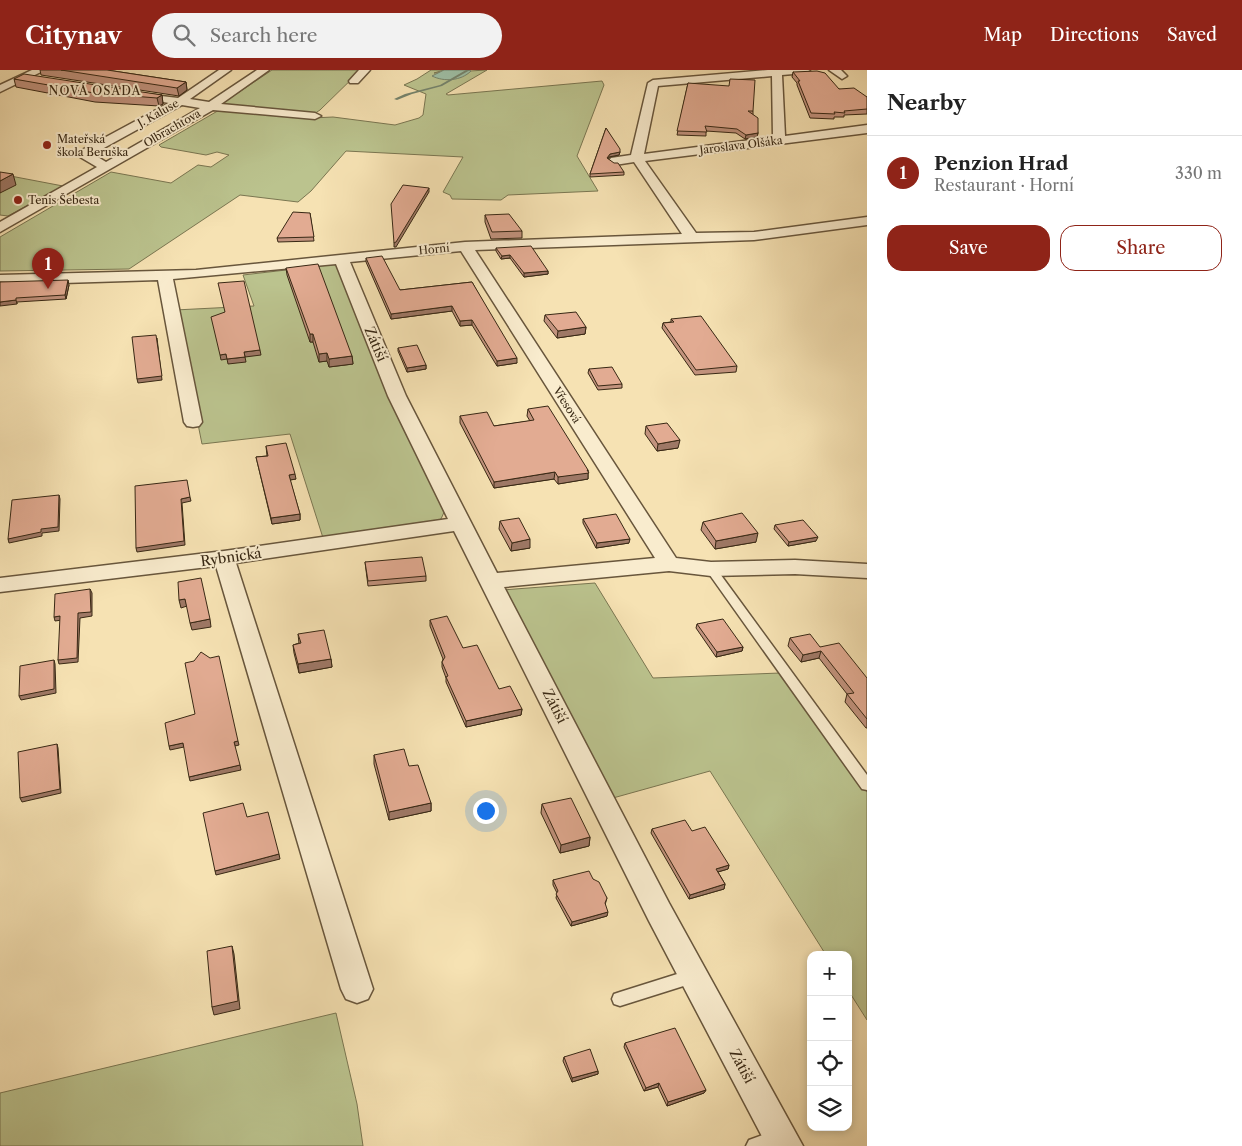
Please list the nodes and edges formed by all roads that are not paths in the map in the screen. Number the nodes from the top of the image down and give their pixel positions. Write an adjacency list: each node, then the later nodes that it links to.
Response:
1 (40, 70): 7 (street)
2 (226, 70): 12 (street, J. Kaluse)
3 (264, 70): 13 (street, Olbrachtova)
4 (365, 70): 9 (street)
5 (805, 70): 6 (street)
6 (776, 73): 16 (street); 17 (street)
7 (25, 77): 8 (street); 10 (street)
8 (50, 81)
9 (354, 81)
10 (0, 89)
11 (119, 92): 12 (street)
12 (181, 101): 13 (street); 19 (street, J. Kaluse)
13 (211, 106): 14 (street); 19 (street, Olbrachtova)
14 (315, 116)
15 (867, 129): 16 (street, Jaroslava Olšáka)
16 (779, 140): 17 (street, Jaroslava Olšáka)
17 (637, 158): 18 (street, Jaroslava Olšáka); 22 (street)
18 (615, 161)
19 (106, 167): 21 (street, Olbrachtova)
20 (867, 221): 22 (street, Horní)
21 (0, 228)
22 (691, 237): 23 (street, Horní)
23 (466, 246): 24 (street, Horní); 30 (street, Vřesová)
24 (341, 259): 25 (street, Horní); 28 (street, Zátiší)
25 (165, 275): 26 (street, Horní); 27 (street)
26 (0, 280)
27 (194, 422)
28 (461, 524): 29 (street, Rybnická); 33 (street, Zátiší)
29 (224, 558): 34 (street, Rybnická); 37 (street)
30 (670, 564): 31 (street); 33 (street)
31 (711, 569): 32 (street); 35 (lane)
32 (867, 571)
33 (491, 581): 36 (street, Zátiší)
34 (0, 585)
35 (867, 785)
36 (694, 976): 38 (lane); 39 (street, Zátiší)
37 (357, 989)
38 (620, 999)
39 (783, 1142): 40 (lane)
40 (755, 1146)

